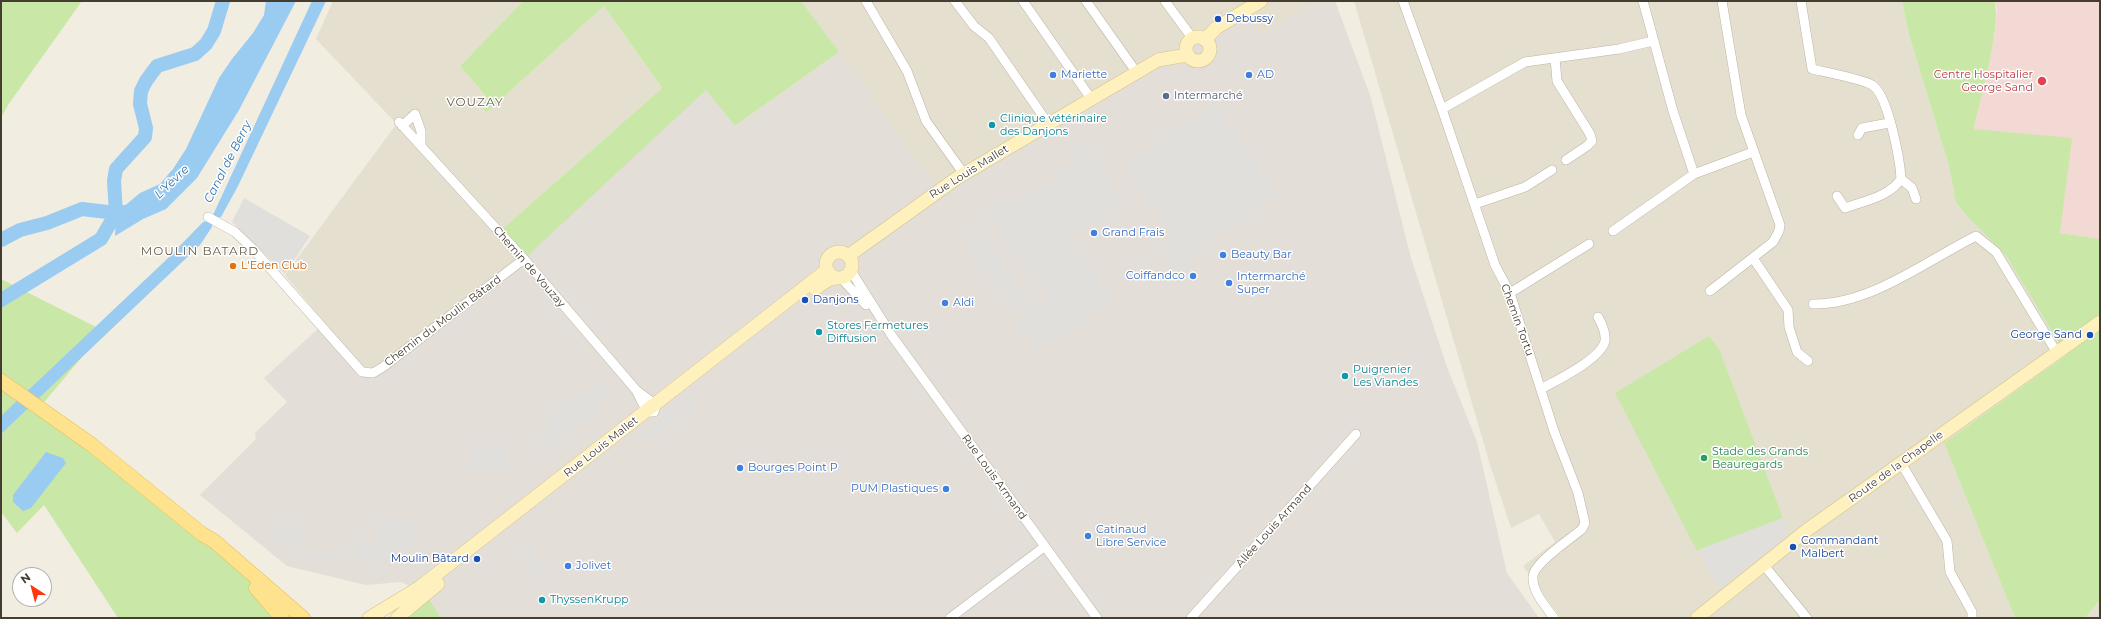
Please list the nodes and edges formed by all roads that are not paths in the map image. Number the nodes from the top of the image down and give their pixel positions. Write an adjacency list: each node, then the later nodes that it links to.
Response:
1 (866, 1): 25 (street)
2 (955, 1): 19 (street)
3 (1023, 1): 16 (street)
4 (1086, 1): 15 (street)
5 (1165, 1): 11 (street)
6 (1261, 1): 11 (main road)
7 (1403, 1): 17 (street, Chemin Tortu)
8 (1643, 1): 12 (street)
9 (1722, 1): 22 (street)
10 (1802, 1): 18 (street)
11 (1199, 39): 13 (main road); 13 (main road, Rue Louis Mallet)
12 (1653, 41): 14 (street); 26 (street)
13 (1187, 55): 15 (main road, Rue Louis Mallet)
14 (1555, 58): 17 (street); 23 (street)
15 (1137, 73): 16 (main road, Rue Louis Mallet)
16 (1092, 100): 19 (main road, Rue Louis Mallet)
17 (1442, 109): 30 (street, Chemin Tortu)
18 (1889, 122): 20 (street); 27 (street)
19 (1049, 125): 25 (main road, Rue Louis Mallet)
20 (1858, 135)
21 (421, 146): 21 (street, Chemin de Vouzay); 36 (street, Chemin de Vouzay)
22 (1753, 152): 26 (street); 35 (street)
23 (1566, 160)
24 (1552, 170): 30 (street)
25 (964, 174): 34 (main road, Rue Louis Mallet)
26 (1694, 174): 32 (street)
27 (1902, 179): 28 (street); 29 (street)
28 (1837, 196)
29 (1916, 199)
30 (1475, 204): 39 (street, Chemin Tortu)
31 (208, 217): 36 (street, Chemin du Moulin Bâtard)
32 (1613, 231)
33 (1589, 244): 39 (street)
34 (848, 256): 37 (main road); 37 (main road)
35 (1753, 258): 38 (street); 44 (street)
36 (524, 259): 47 (street, Chemin de Vouzay)
37 (839, 274): 47 (main road, Rue Louis Mallet); 51 (street, Rue Louis Armand)
38 (1710, 291)
39 (1510, 293): 46 (street, Chemin Tortu)
40 (1813, 304): 43 (street)
41 (1598, 317): 46 (street)
42 (2100, 322): 43 (main road, Route de la Chapelle)
43 (2057, 353): 49 (main road, Route de la Chapelle)
44 (1808, 361)
45 (1, 381): 50 (main road)
46 (1541, 389): 60 (street, Chemin Tortu)
47 (652, 410): 55 (main road, Rue Louis Mallet); 56 (main road, Rue Louis Mallet)
48 (1356, 434): 59 (street, Allée Louis Armand)
49 (1901, 463): 52 (main road, Route de la Chapelle); 63 (street)
50 (202, 534): 53 (main road); 54 (main road)
51 (1044, 547): 57 (street); 58 (street, Rue Louis Armand)
52 (1763, 564): 61 (main road, Route de la Chapelle); 62 (street)
53 (282, 618)
54 (303, 618)
55 (369, 618)
56 (397, 618)
57 (950, 618)
58 (1097, 618)
59 (1191, 618)
60 (1554, 618)
61 (1697, 618)
62 (1807, 618)
63 (1972, 618)

